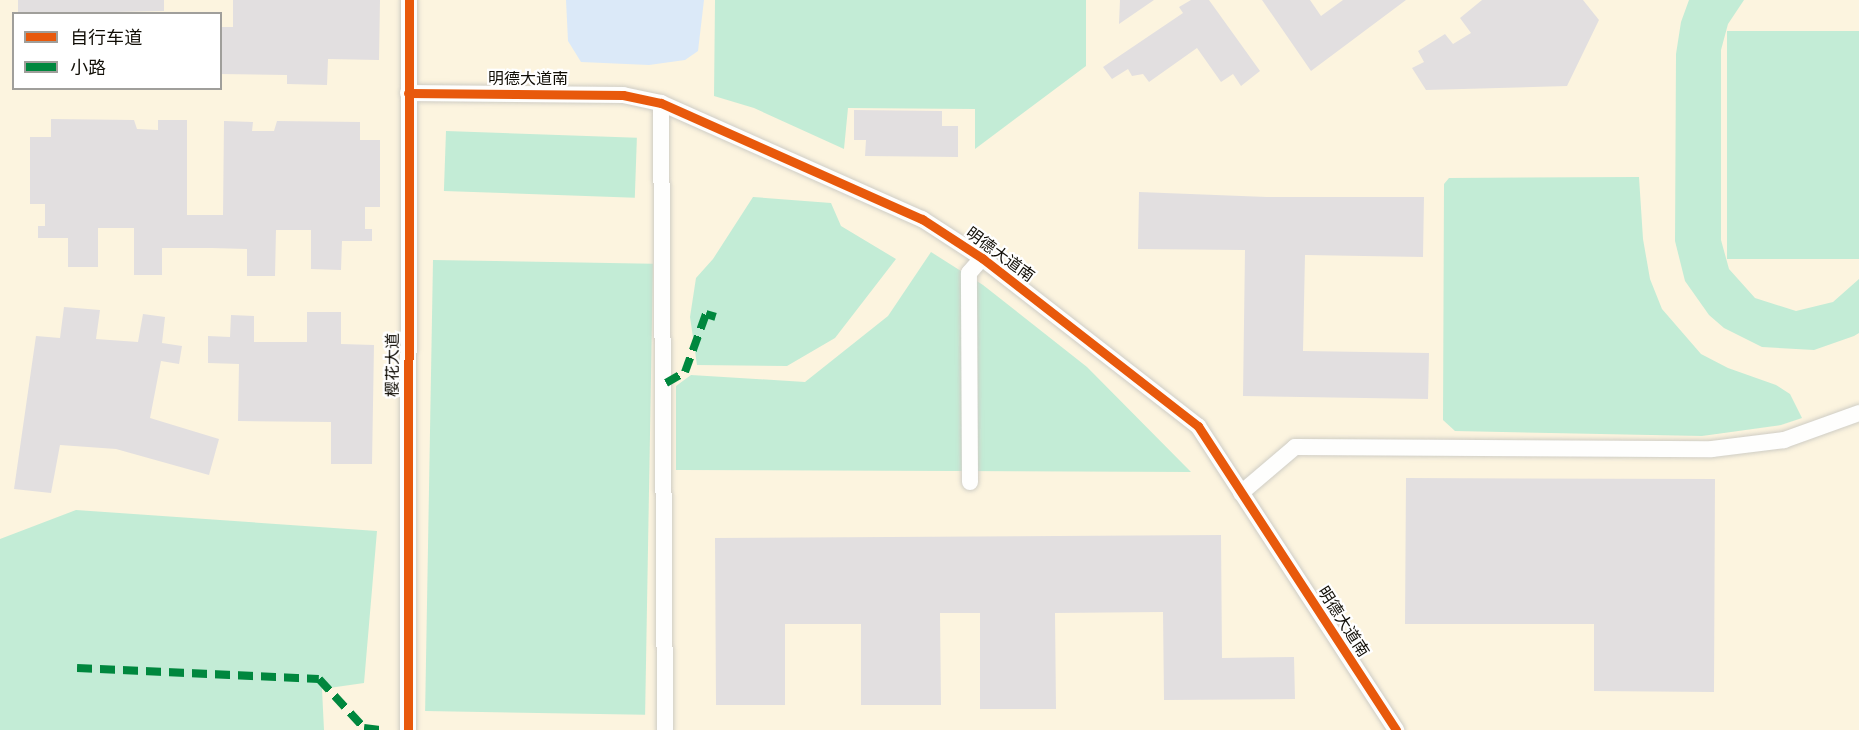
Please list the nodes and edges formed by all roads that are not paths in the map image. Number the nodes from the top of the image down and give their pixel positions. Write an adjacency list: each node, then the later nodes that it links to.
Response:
1 (409, 0): 2 (street, 樱花大道)
2 (408, 93): 3 (street, 明德大道南); 8 (street, 樱花大道)
3 (661, 103): 4 (street, 明德大道南); 9 (street)
4 (982, 258): 6 (street); 7 (street, 明德大道南)
5 (1859, 413): 7 (street)
6 (970, 482)
7 (1241, 493): 10 (street, 明德大道南)
8 (408, 730)
9 (666, 730)
10 (1396, 730)

